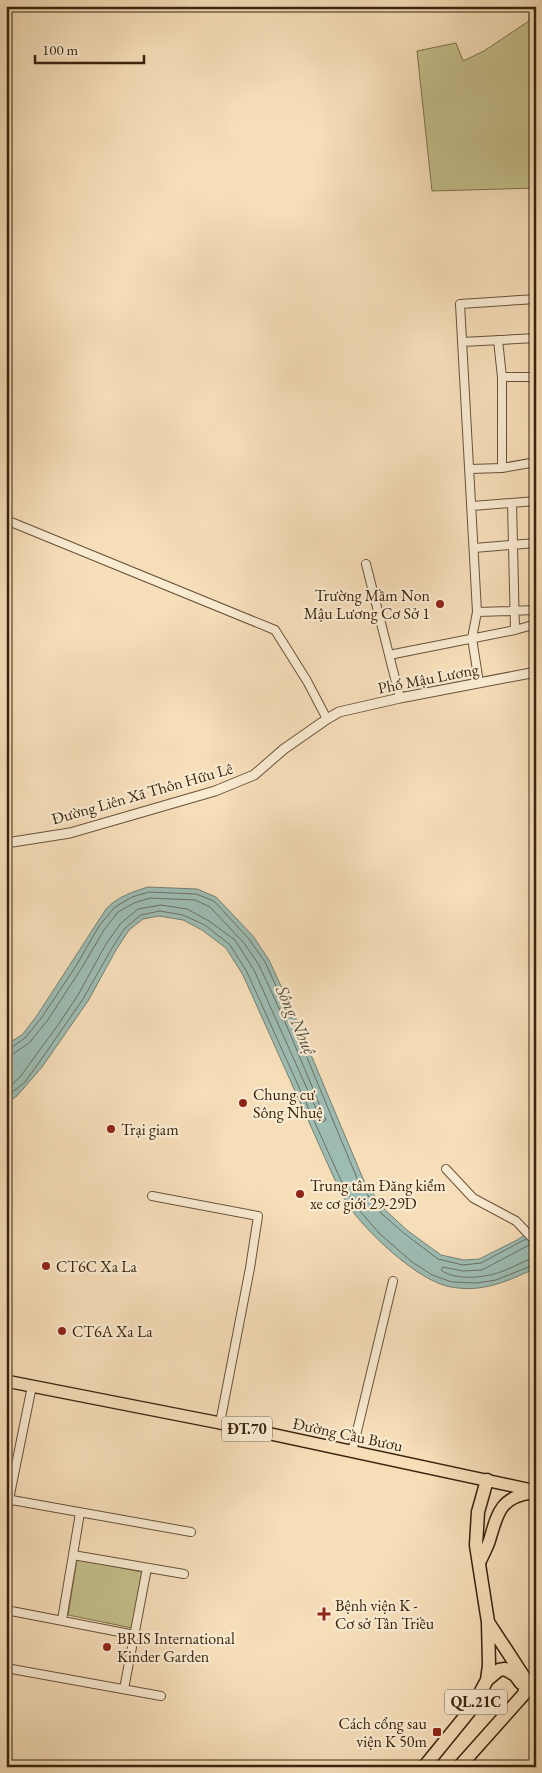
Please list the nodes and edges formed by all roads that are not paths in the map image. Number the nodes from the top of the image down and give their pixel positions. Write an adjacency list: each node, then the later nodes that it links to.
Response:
1 (536, 298): 4 (street)
2 (536, 338): 3 (street)
3 (498, 340): 4 (street); 6 (street)
4 (462, 342): 9 (street)
5 (536, 376): 6 (street)
6 (502, 377): 8 (street)
7 (536, 462): 8 (street)
8 (502, 468): 9 (street)
9 (470, 470): 12 (street)
10 (536, 500): 11 (street)
11 (512, 503): 12 (street); 15 (street)
12 (472, 506): 16 (street)
13 (6, 520): 28 (street)
14 (536, 543): 15 (street)
15 (513, 544): 16 (street); 18 (street)
16 (474, 548): 20 (street)
17 (366, 564): 24 (street)
18 (515, 610): 19 (street); 20 (street); 22 (street)
19 (536, 610)
20 (477, 612): 23 (street)
21 (536, 624): 22 (street)
22 (515, 630): 23 (street)
23 (472, 638): 24 (street); 26 (street)
24 (389, 655): 27 (street)
25 (536, 672): 26 (street, Phố Mậu Lương)
26 (479, 683): 27 (street, Phố Mậu Lương)
27 (400, 698): 28 (street, Phố Mậu Lương)
28 (327, 718): 29 (street, Đường Liên Xã Thôn Hữu Lê)
29 (6, 843)
30 (446, 1169): 32 (street)
31 (152, 1196): 36 (street)
32 (536, 1242)
33 (393, 1281): 37 (street)
34 (6, 1381): 35 (main road, Đường Cầu Bươu / ĐT.70)
35 (32, 1386): 36 (main road, Đường Cầu Bươu / ĐT.70); 40 (street)
36 (220, 1423): 37 (main road, Đường Cầu Bươu / ĐT.70)
37 (352, 1452): 38 (main road, Đường Cầu Bươu / ĐT.70)
38 (487, 1480): 39 (main road, Đường Cầu Bươu / ĐT.70); 45 (highway)
39 (536, 1492): 45 (main road)
40 (8, 1499): 41 (street); 42 (street)
41 (80, 1513): 43 (street); 44 (street)
42 (6, 1514)
43 (191, 1532)
44 (73, 1555): 46 (street); 49 (street)
45 (479, 1564): 50 (highway)
46 (147, 1568): 47 (street); 51 (street)
47 (184, 1574)
48 (6, 1610): 49 (street)
49 (62, 1620): 51 (street)
50 (488, 1622): 53 (highway, QL.21C); 55 (highway)
51 (135, 1634): 54 (street)
52 (6, 1668): 54 (street)
53 (487, 1680): 55 (highway); 57 (highway, QL.21C)
54 (124, 1689): 56 (street)
55 (525, 1690): 58 (highway)
56 (161, 1696)
57 (424, 1767)
58 (459, 1767)

